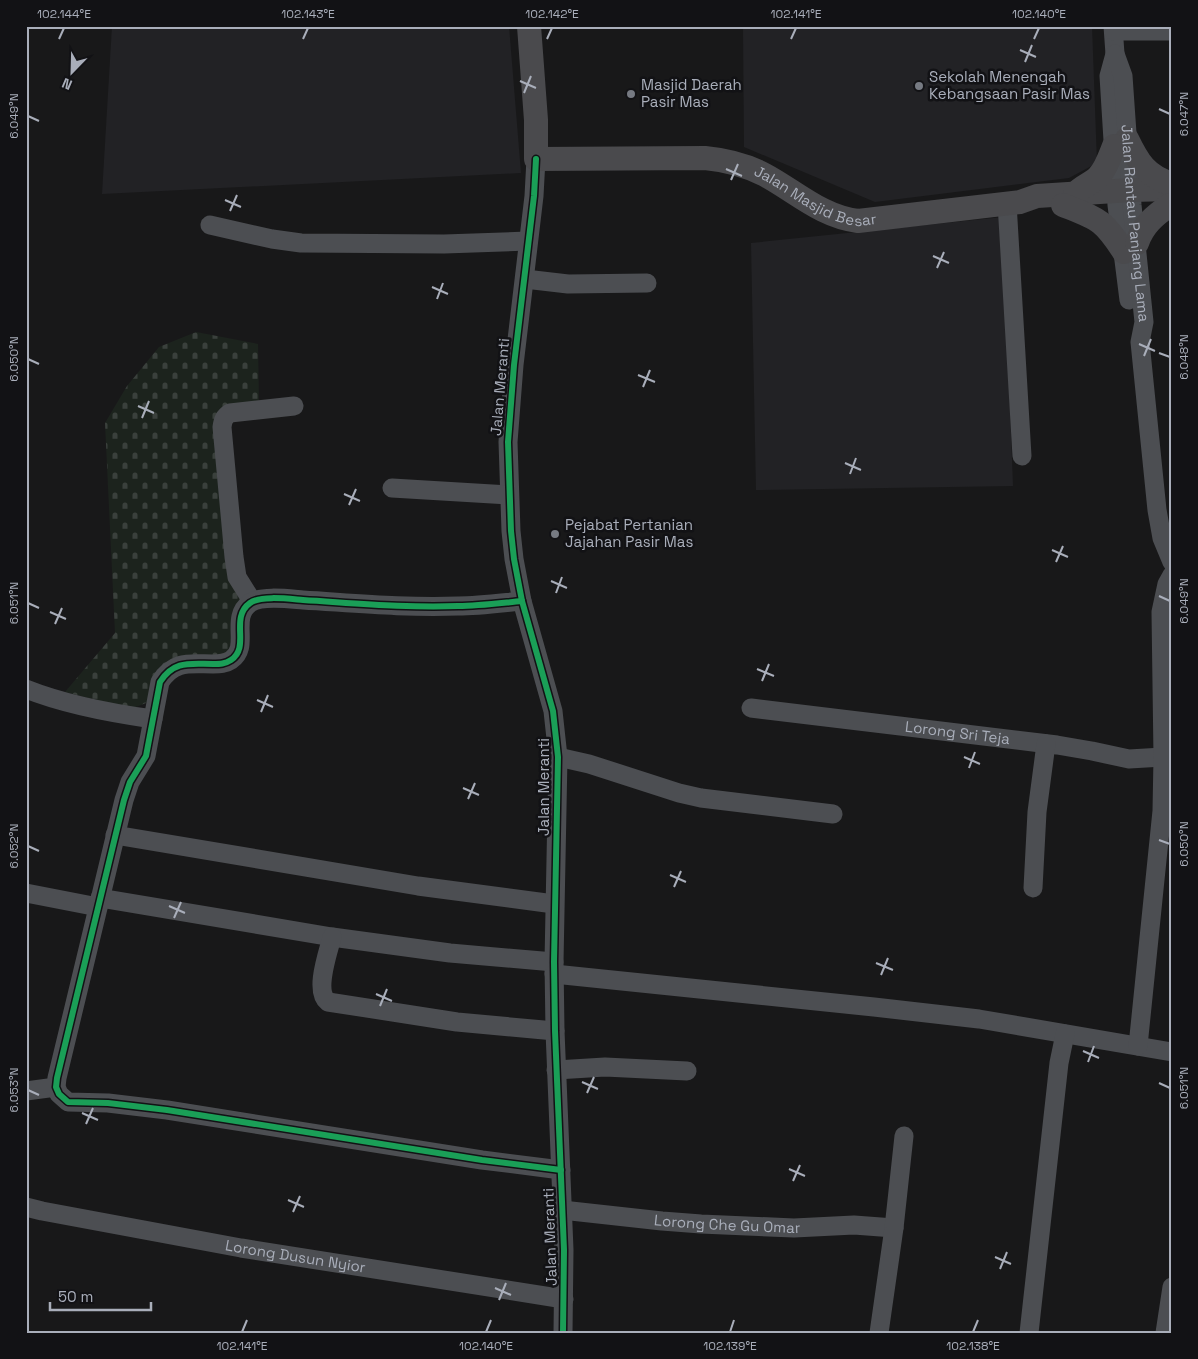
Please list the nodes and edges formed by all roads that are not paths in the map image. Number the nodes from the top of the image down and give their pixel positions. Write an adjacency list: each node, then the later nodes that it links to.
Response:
1 (529, 26): 5 (main road, Jalan Meranti)
2 (1113, 29): 3 (street); 4 (street, Jalan Rantau Panjang Lama)
3 (1172, 31)
4 (1121, 142): 6 (main road); 7 (street, Jalan Rantau Panjang Lama); 8 (main road)
5 (536, 158): 9 (main road, Jalan Masjid Besar); 11 (street, Jalan Meranti)
6 (1171, 196): 7 (main road, Jalan Masjid Besar); 12 (main road)
7 (1124, 198): 8 (main road, Jalan Masjid Besar); 12 (street, Jalan Rantau Panjang Lama)
8 (1069, 200): 9 (main road, Jalan Masjid Besar); 12 (main road)
9 (1014, 202): 16 (street)
10 (210, 225): 11 (street)
11 (528, 241): 13 (street, Jalan Meranti)
12 (1131, 247): 19 (street, Jalan Rantau Panjang Lama)
13 (525, 279): 14 (street); 18 (street, Jalan Meranti)
14 (647, 283)
15 (294, 406): 21 (street)
16 (1022, 456)
17 (392, 488): 18 (street)
18 (509, 495): 22 (street, Jalan Meranti)
19 (1172, 562)
20 (1172, 575): 28 (street)
21 (252, 601): 22 (street); 25 (street)
22 (522, 601): 27 (street, Jalan Meranti)
23 (26, 689): 25 (street)
24 (751, 708): 26 (street, Lorong Sri Teja)
25 (153, 719): 31 (street)
26 (1046, 744): 28 (street, Lorong Sri Teja); 32 (street)
27 (558, 757): 30 (street); 35 (street, Jalan Meranti)
28 (1163, 757): 29 (street)
29 (1167, 812): 40 (street)
30 (833, 814)
31 (115, 835): 34 (street); 35 (street)
32 (1034, 888)
33 (26, 893): 34 (street)
34 (99, 902): 36 (street); 44 (street)
35 (554, 904): 37 (street, Jalan Meranti)
36 (332, 937): 37 (street); 38 (street)
37 (554, 968): 38 (street, Jalan Meranti); 39 (street)
38 (555, 1031): 42 (street, Jalan Meranti)
39 (1065, 1034): 40 (street); 55 (street)
40 (1138, 1046): 41 (street)
41 (1172, 1052)
42 (556, 1070): 43 (street); 47 (street, Jalan Meranti)
43 (687, 1071)
44 (56, 1087): 45 (street); 47 (street)
45 (26, 1091)
46 (904, 1136): 50 (street)
47 (561, 1170): 49 (street, Jalan Meranti)
48 (26, 1207): 52 (street, Lorong Dusun Nyior)
49 (562, 1210): 50 (street, Lorong Che Gu Omar); 52 (street, Jalan Meranti)
50 (894, 1228): 54 (street)
51 (1172, 1287): 56 (street)
52 (564, 1299): 53 (street, Jalan Meranti)
53 (563, 1333)
54 (878, 1333)
55 (1029, 1333)
56 (1165, 1333)

